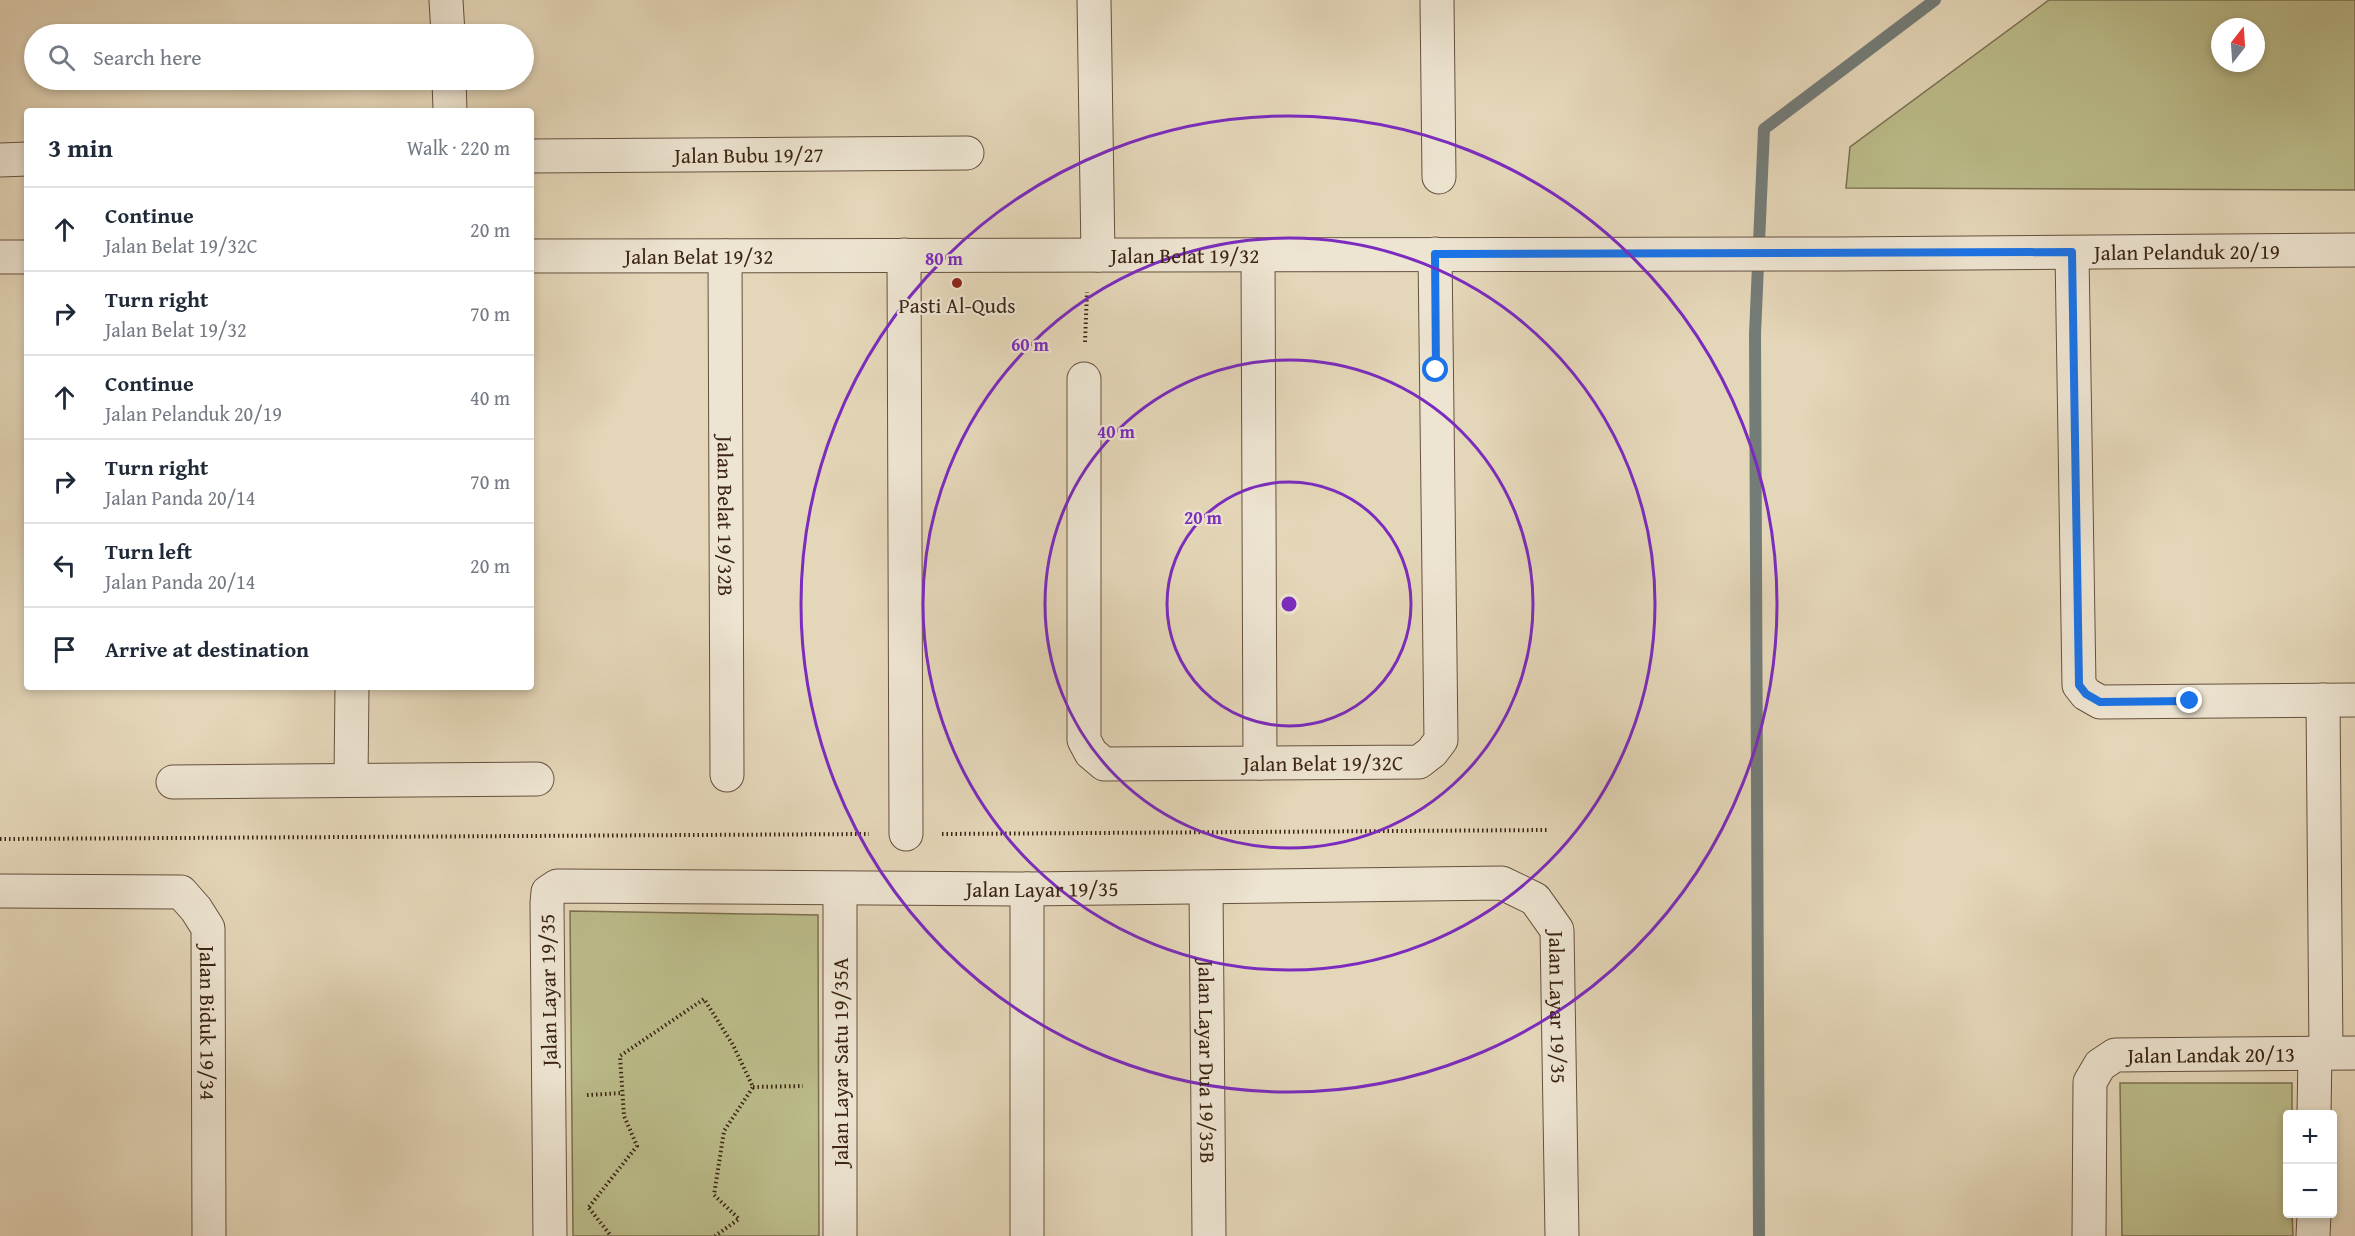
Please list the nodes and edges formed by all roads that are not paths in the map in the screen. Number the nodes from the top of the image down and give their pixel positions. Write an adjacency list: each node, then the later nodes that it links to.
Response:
1 (446, 0): 4 (street)
2 (1094, 0): 18 (street)
3 (1439, 1): 11 (street)
4 (447, 24)
5 (449, 90): 6 (street)
6 (450, 108)
7 (967, 153): 8 (street, Jalan Bubu 19/27)
8 (534, 156)
9 (0, 159): 10 (street)
10 (24, 159)
11 (1439, 177)
12 (2355, 250): 13 (street, Jalan Pelanduk 20/19)
13 (2072, 252): 15 (street, Jalan Pelanduk 20/19); 25 (street)
14 (1435, 254): 15 (street, Jalan Belat 19/32); 19 (street, Jalan Belat 19/32); 26 (street, Jalan Belat 19/32C)
15 (1839, 254)
16 (725, 255): 17 (street, Jalan Belat 19/32); 20 (street, Jalan Belat 19/32); 27 (street, Jalan Belat 19/32B)
17 (904, 255): 18 (street, Jalan Belat 19/32); 31 (street)
18 (1093, 255): 19 (street, Jalan Belat 19/32)
19 (1258, 255): 26 (street)
20 (534, 256)
21 (0, 257): 22 (street)
22 (24, 257)
23 (1084, 379): 26 (street, Jalan Belat 19/32C)
24 (352, 690): 29 (street)
25 (2339, 700): 36 (street)
26 (1260, 763)
27 (727, 775)
28 (537, 778): 29 (street)
29 (351, 780): 30 (street)
30 (173, 782)
31 (906, 834)
32 (1206, 888): 34 (street, Jalan Layar 19/35); 43 (street, Jalan Layar Dua 19/35B); 44 (street, Jalan Layar 19/35)
33 (840, 889): 34 (street, Jalan Layar 19/35); 40 (street, Jalan Layar 19/35); 41 (street, Jalan Layar Satu 19/35A)
34 (1028, 889): 42 (street)
35 (0, 891): 39 (street, Jalan Biduk 19/34)
36 (2332, 1053): 37 (street); 45 (street, Jalan Landak 20/13)
37 (2315, 1110)
38 (2314, 1218): 46 (street)
39 (209, 1236)
40 (550, 1236)
41 (840, 1236)
42 (1027, 1236)
43 (1209, 1236)
44 (1562, 1236)
45 (2089, 1236)
46 (2313, 1236)

